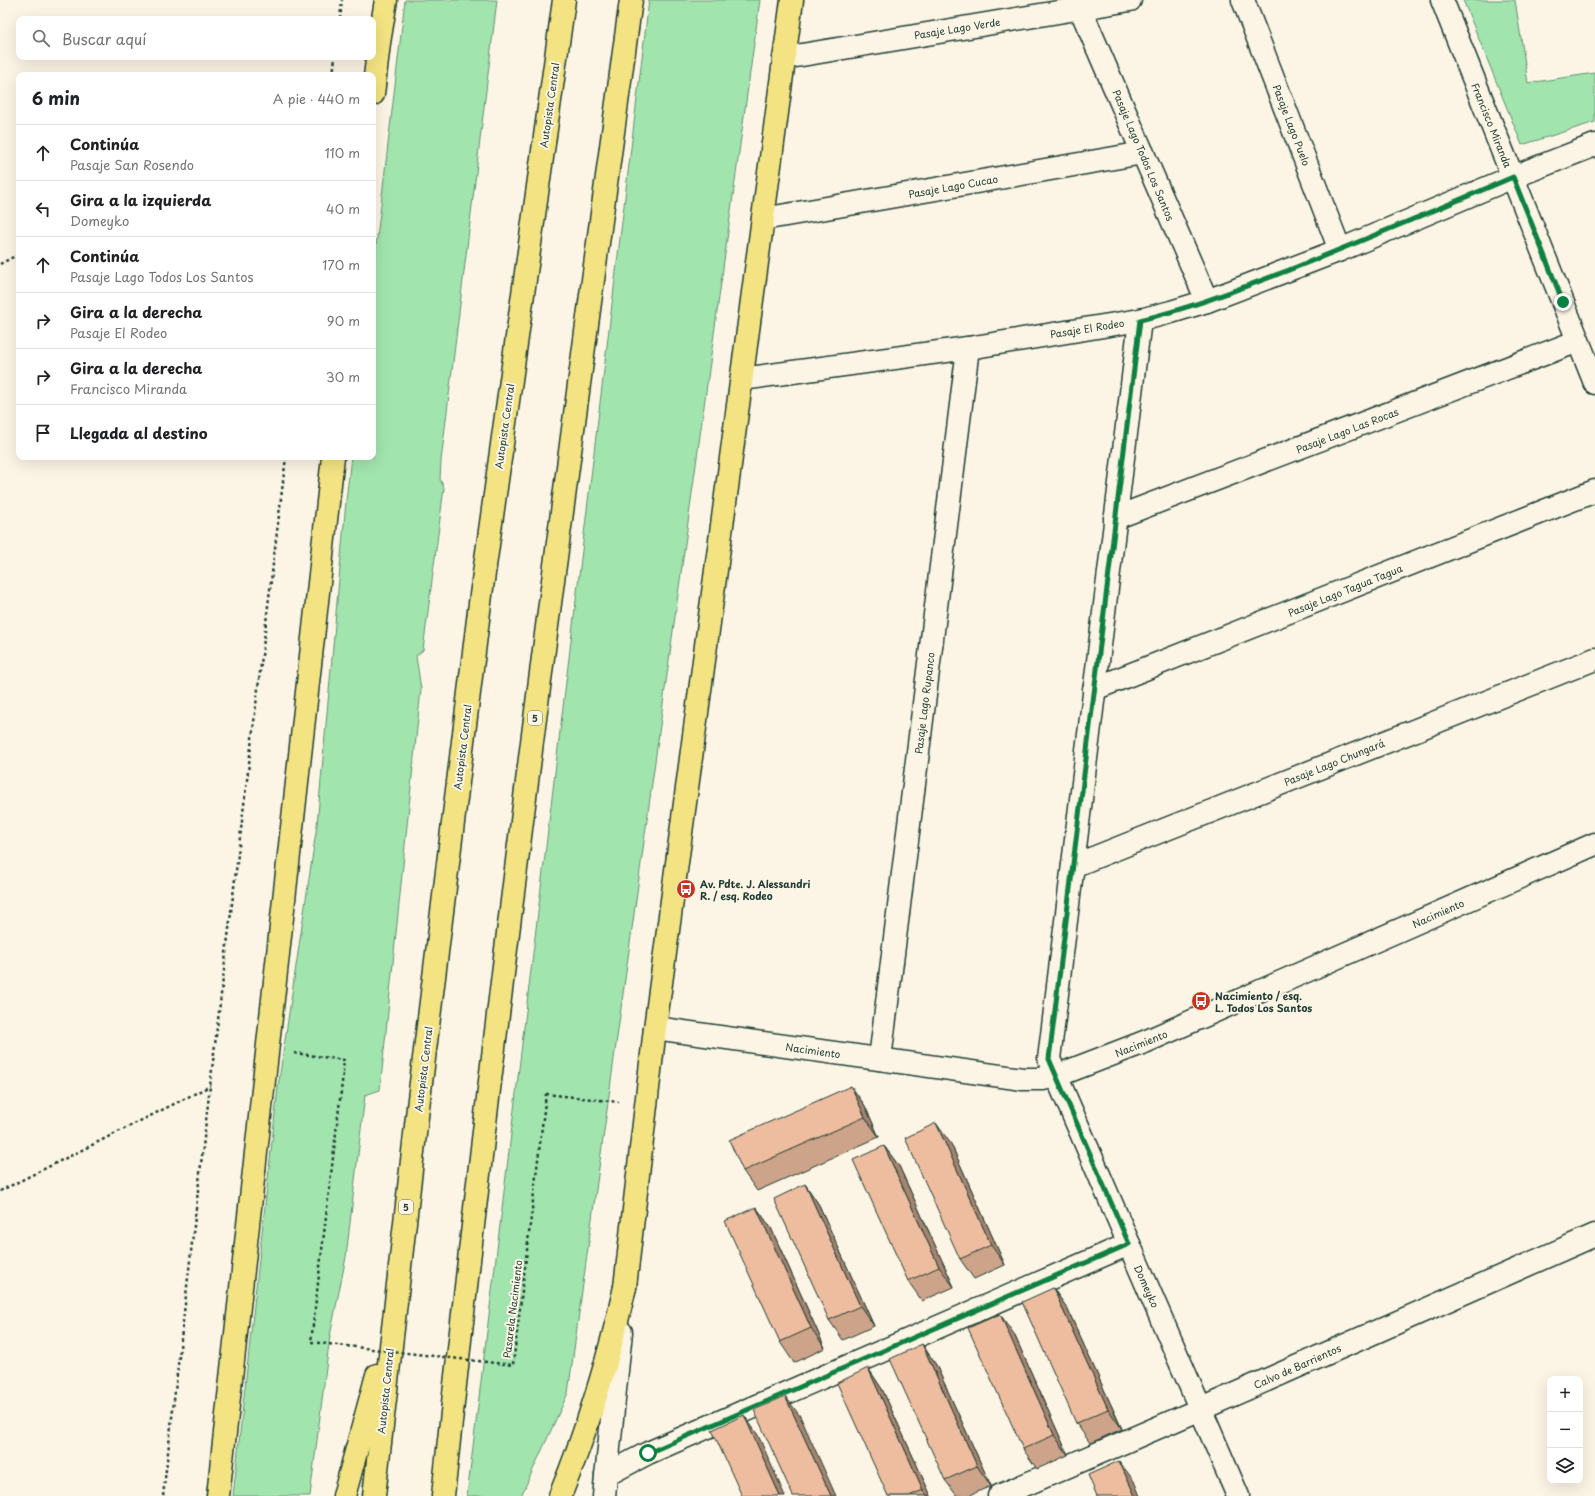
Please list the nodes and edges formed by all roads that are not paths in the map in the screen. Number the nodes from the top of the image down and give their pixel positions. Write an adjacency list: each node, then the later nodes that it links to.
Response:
1 (386, 0): 10 (main road)
2 (564, 0): 35 (main road, Autopista Central / 5)
3 (631, 0): 41 (main road, 5)
4 (792, 0): 9 (main road)
5 (1130, 0): 8 (street, Pasaje Lago Verde)
6 (1243, 0): 15 (street, Pasaje Lago Puelo)
7 (1442, 0): 13 (street, Francisco Miranda)
8 (1080, 8): 9 (street, Pasaje Lago Verde); 12 (street, Pasaje Lago Todos Los Santos)
9 (784, 58): 14 (main road)
10 (376, 72)
11 (1595, 145): 13 (street, Pasaje El Rodeo)
12 (1143, 153): 14 (street, Pasaje Lago Cucao); 16 (street, Pasaje Lago Todos Los Santos)
13 (1513, 177): 15 (street, Pasaje El Rodeo); 18 (street, Francisco Miranda)
14 (763, 219): 20 (main road)
15 (1340, 250): 16 (street, Pasaje El Rodeo)
16 (1207, 301): 17 (street, Pasaje El Rodeo)
17 (1140, 320): 19 (street, Pasaje El Rodeo); 24 (street)
18 (1578, 341): 21 (street, Francisco Miranda); 24 (street, Pasaje Lago Las Rocas)
19 (968, 348): 20 (street, Pasaje El Rodeo); 30 (street, Pasaje Lago Rupanco)
20 (742, 379): 29 (main road)
21 (1595, 383)
22 (333, 460): 38 (main road)
23 (1595, 491): 26 (street, Pasaje Lago Tagua Tagua)
24 (1115, 518): 26 (street)
25 (1595, 659): 28 (street, Pasaje Lago Chungará)
26 (1094, 689): 28 (street)
27 (1595, 844): 31 (street, Nacimiento)
28 (1073, 866): 31 (street)
29 (655, 1028): 30 (street, Nacimiento); 34 (main road)
30 (880, 1059): 31 (street, Nacimiento)
31 (1056, 1076): 33 (street, Domeyko)
32 (1595, 1235): 36 (street, Calvo de Barrientos)
33 (1129, 1244): 36 (street, Domeyko); 37 (street)
34 (625, 1287): 37 (street); 42 (main road)
35 (394, 1316): 39 (main road); 40 (main road, Autopista Central / 5)
36 (1200, 1409): 44 (street, Calvo de Barrientos); 45 (street, Domeyko)
37 (606, 1475): 43 (street)
38 (218, 1496)
39 (344, 1496)
40 (374, 1496)
41 (443, 1496)
42 (560, 1496)
43 (604, 1496)
44 (999, 1496)
45 (1238, 1496)

